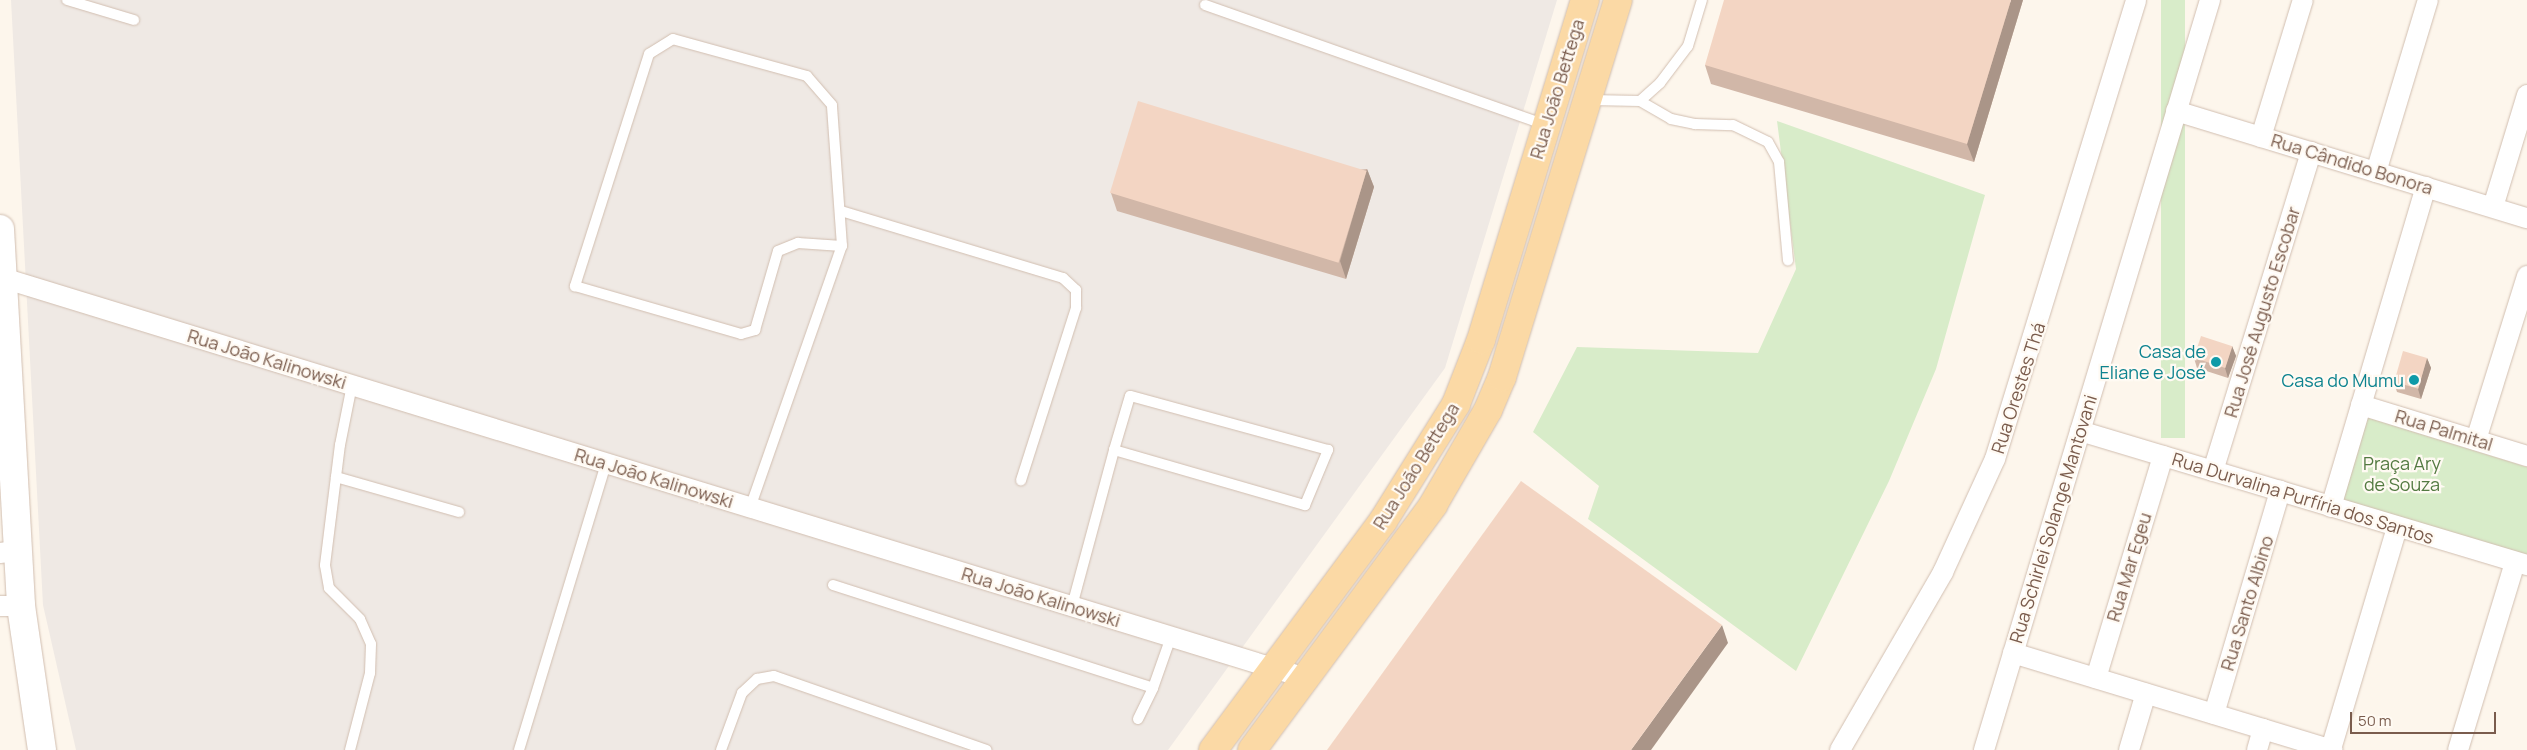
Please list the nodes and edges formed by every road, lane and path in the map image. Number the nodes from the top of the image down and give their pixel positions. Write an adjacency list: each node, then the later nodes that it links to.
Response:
1 (67, 0): 10 (lane)
2 (1585, 0): 15 (main road, Rua João Bettega)
3 (1618, 0): 12 (main road, Rua João Bettega)
4 (1702, 0): 13 (lane)
5 (2136, 0): 66 (street, Rua Orestes Thá)
6 (2210, 0): 14 (street, Rua Schirlei Solange Mantovani)
7 (2303, 0): 16 (street)
8 (2428, 0): 18 (street)
9 (1205, 5): 15 (lane)
10 (134, 20)
11 (2527, 95): 20 (street)
12 (1587, 100): 13 (lane); 52 (main road, Rua João Bettega)
13 (1640, 101): 25 (lane)
14 (2176, 111): 16 (street, Rua Cândido Bonora); 30 (street, Rua Schirlei Solange Mantovani)
15 (1546, 125): 51 (main road, Rua João Bettega)
16 (2261, 137): 17 (street, Rua Cândido Bonora)
17 (2311, 152): 18 (street, Rua Cândido Bonora); 36 (street, Rua José Augusto Escobar)
18 (2376, 172): 19 (street, Rua Cândido Bonora)
19 (2426, 187): 20 (street, Rua Cândido Bonora); 29 (street)
20 (2493, 207): 22 (street, Rua Cândido Bonora)
21 (841, 211): 24 (lane); 24 (lane); 38 (lane)
22 (2527, 218)
23 (0, 230): 27 (main road)
24 (842, 246): 41 (lane)
25 (1788, 261)
26 (2527, 276): 31 (street)
27 (3, 278): 28 (street, Rua João Kalinowski); 44 (main road)
28 (352, 385): 35 (street, Rua João Kalinowski); 37 (lane)
29 (2362, 405): 31 (street, Rua Palmital); 40 (street)
30 (2080, 431): 33 (street, Rua Durvalina Purfíria dos Santos); 50 (street, Rua Schirlei Solange Mantovani)
31 (2476, 440): 34 (street, Rua Palmital)
32 (1114, 450): 32 (lane); 48 (lane)
33 (2162, 456): 36 (street, Rua Durvalina Purfíria dos Santos); 53 (street, Rua Mar Egeu)
34 (2527, 456)
35 (606, 463): 41 (street, Rua João Kalinowski); 61 (lane)
36 (2213, 471): 39 (street, Rua Durvalina Purfíria dos Santos)
37 (336, 477): 42 (lane); 60 (lane)
38 (1021, 480)
39 (2280, 491): 40 (street, Rua Durvalina Purfíria dos Santos); 56 (street, Rua Santo Albino)
40 (2331, 507): 43 (street, Rua Durvalina Purfíria dos Santos)
41 (750, 508): 48 (street, Rua João Kalinowski)
42 (458, 512)
43 (2398, 527): 45 (street, Rua Durvalina Purfíria dos Santos); 70 (street)
44 (9, 552): 47 (main road)
45 (2521, 564): 71 (street)
46 (833, 585): 54 (lane)
47 (10, 606): 59 (main road)
48 (1072, 606): 49 (street, Rua João Kalinowski)
49 (1171, 637): 51 (street, Rua João Kalinowski); 54 (lane)
50 (2013, 654): 53 (street); 67 (street, Rua Schirlei Solange Mantovani)
51 (1274, 668): 52 (street, Rua João Kalinowski); 64 (main road, Rua João Bettega)
52 (1306, 678): 65 (main road, Rua João Bettega)
53 (2096, 678): 55 (street)
54 (1153, 688): 57 (lane)
55 (2146, 694): 56 (street); 68 (street)
56 (2214, 714): 58 (street)
57 (1138, 719)
58 (2263, 729): 69 (street); 70 (street)
59 (42, 750)
60 (350, 750)
61 (519, 750)
62 (721, 750): 63 (lane)
63 (986, 750)
64 (1214, 750)
65 (1252, 750)
66 (1840, 750)
67 (1984, 750)
68 (2128, 750)
69 (2257, 750)
70 (2332, 750)
71 (2458, 750)

